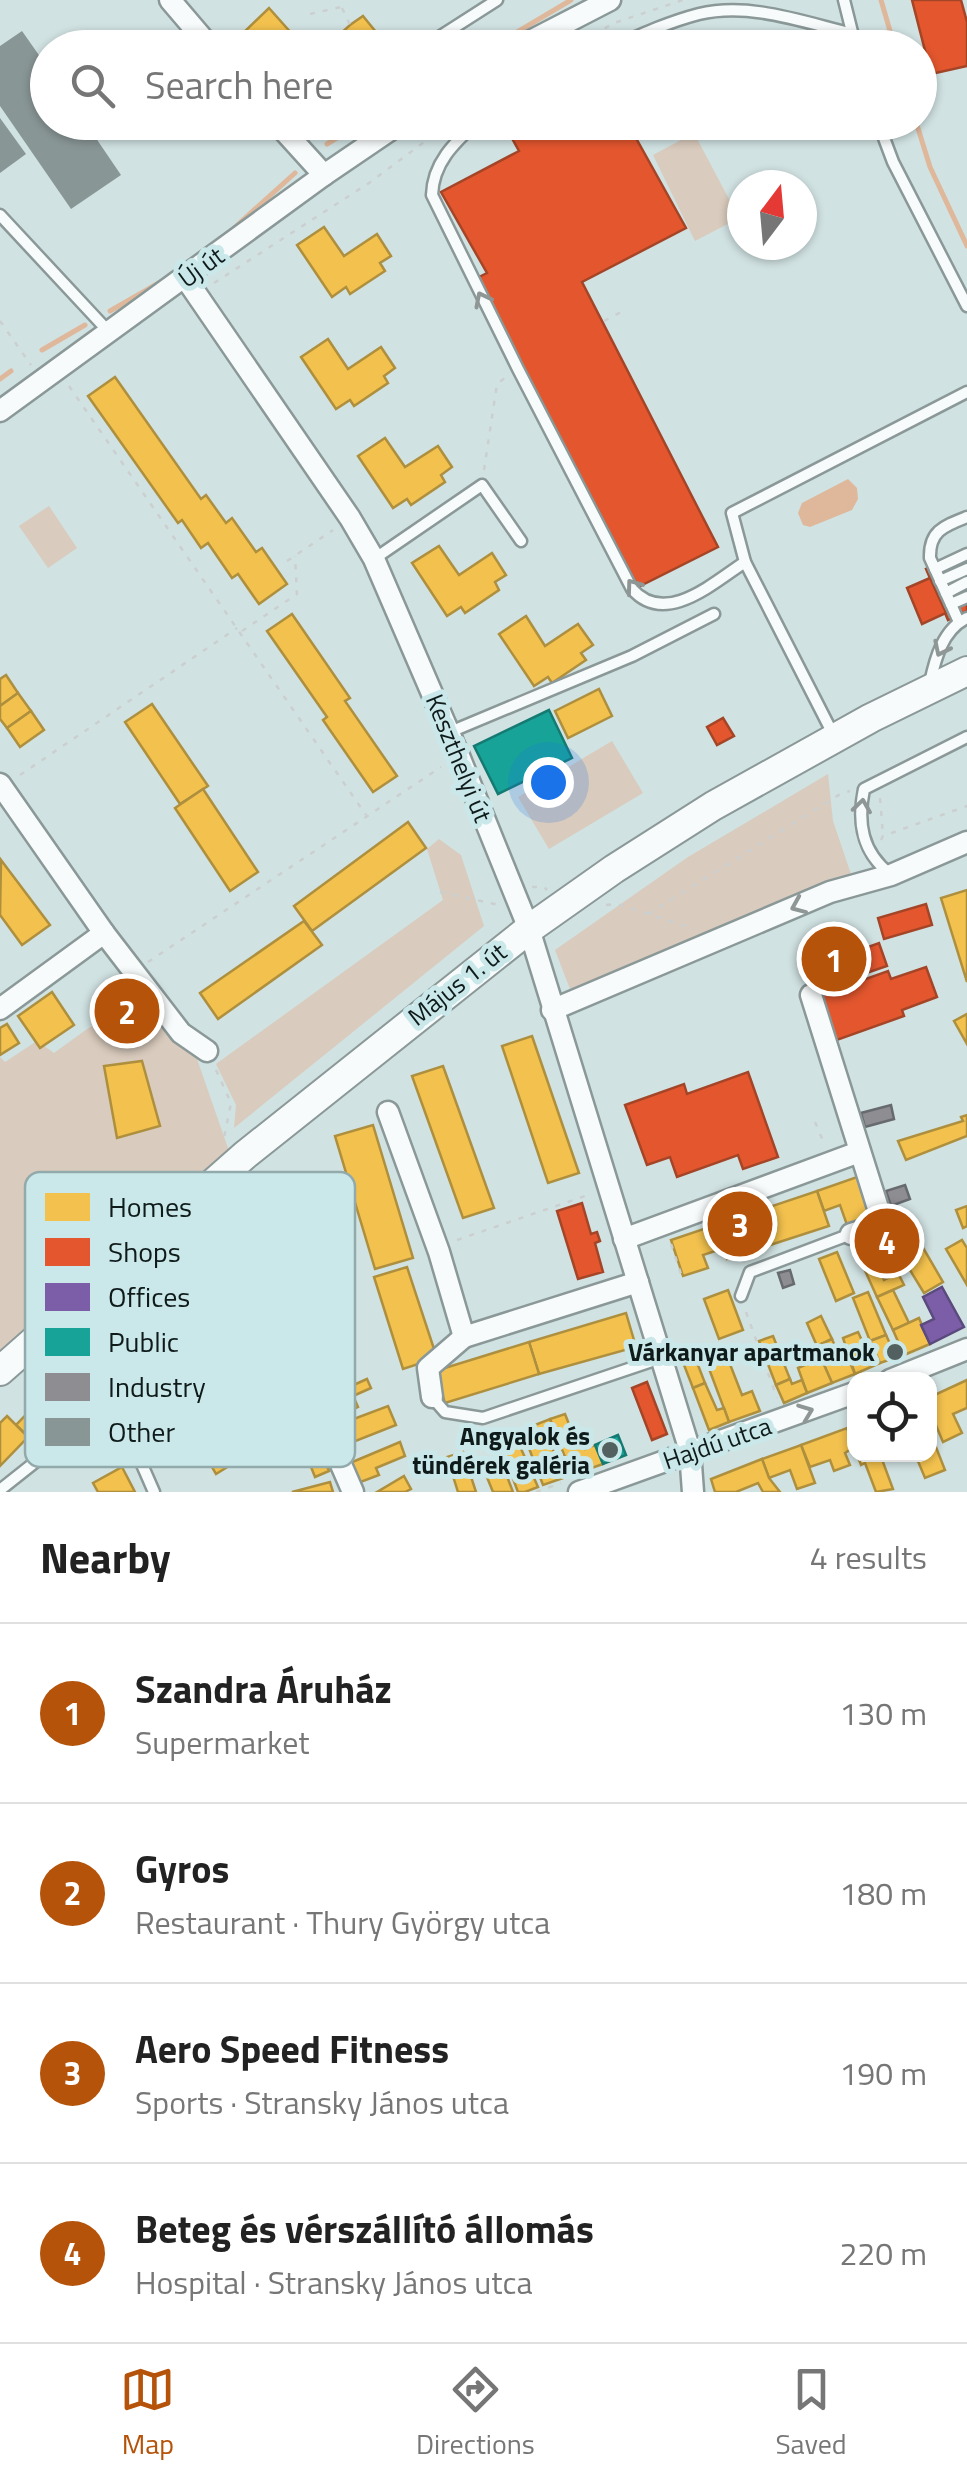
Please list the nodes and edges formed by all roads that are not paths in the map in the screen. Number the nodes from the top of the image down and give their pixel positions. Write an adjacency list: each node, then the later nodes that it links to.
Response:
1 (170, 0): 5 (street)
2 (497, 0): 6 (lane)
3 (610, 0): 7 (street)
4 (844, 0): 10 (lane)
5 (196, 30)
6 (450, 30)
7 (552, 30)
8 (658, 30): 9 (lane)
9 (838, 30)
10 (852, 30)
11 (294, 140): 15 (street)
12 (376, 140): 15 (street, Új út)
13 (460, 140): 26 (lane, one-way to 13)
14 (884, 140): 18 (lane)
15 (324, 176): 17 (street, Új út)
16 (0, 215): 19 (lane)
17 (192, 288): 19 (street, Új út); 25 (street, Keszthelyi út)
18 (967, 306)
19 (110, 333): 21 (street, Új út)
20 (967, 392): 26 (lane)
21 (0, 411)
22 (967, 516): 28 (lane)
23 (522, 542): 25 (lane)
24 (967, 554): 28 (lane)
25 (374, 559): 37 (street, Keszthelyi út)
26 (746, 562): 39 (lane)
27 (967, 568): 29 (lane)
28 (935, 569): 29 (lane)
29 (940, 581): 32 (lane)
30 (967, 582): 32 (lane)
31 (967, 597): 32 (lane)
32 (948, 598): 34 (lane)
33 (714, 614): 37 (lane)
34 (963, 620): 36 (lane, one-way to 36)
35 (967, 671): 36 (main road, Május 1. út)
36 (928, 689): 39 (main road, Május 1. út)
37 (450, 732): 43 (street, Keszthelyi út)
38 (967, 737): 42 (lane, one-way to 38)
39 (834, 738): 43 (main road, Május 1. út)
40 (1, 786): 44 (street)
41 (967, 842): 42 (street)
42 (891, 875): 47 (street, one-way to 47)
43 (529, 928): 47 (street, Keszthelyi út); 51 (main road, Május 1. út)
44 (104, 933): 46 (street); 48 (street)
45 (811, 995): 50 (street)
46 (0, 1008)
47 (552, 1010): 53 (street, Keszthelyi út)
48 (207, 1051)
49 (388, 1112): 56 (street)
50 (858, 1152): 52 (street); 53 (street)
51 (227, 1172)
52 (851, 1234): 55 (lane)
53 (624, 1239): 54 (street, Keszthelyi út)
54 (638, 1282): 56 (street); 59 (street, Keszthelyi út)
55 (741, 1296)
56 (464, 1338): 63 (street)
57 (25, 1348): 60 (main road, Május 1. út)
58 (967, 1349): 61 (street)
59 (662, 1357): 63 (lane); 64 (street, Keszthelyi út)
60 (0, 1370)
61 (910, 1372)
62 (847, 1396): 64 (street, Hajdú utca, one-way to 62)
63 (432, 1397)
64 (690, 1450): 71 (street, Hajdú utca); 72 (street, Keszthelyi út)
65 (28, 1467): 68 (lane)
66 (143, 1467): 69 (lane)
67 (343, 1467): 70 (street)
68 (0, 1490)
69 (154, 1492)
70 (354, 1492)
71 (578, 1492)
72 (694, 1492)

